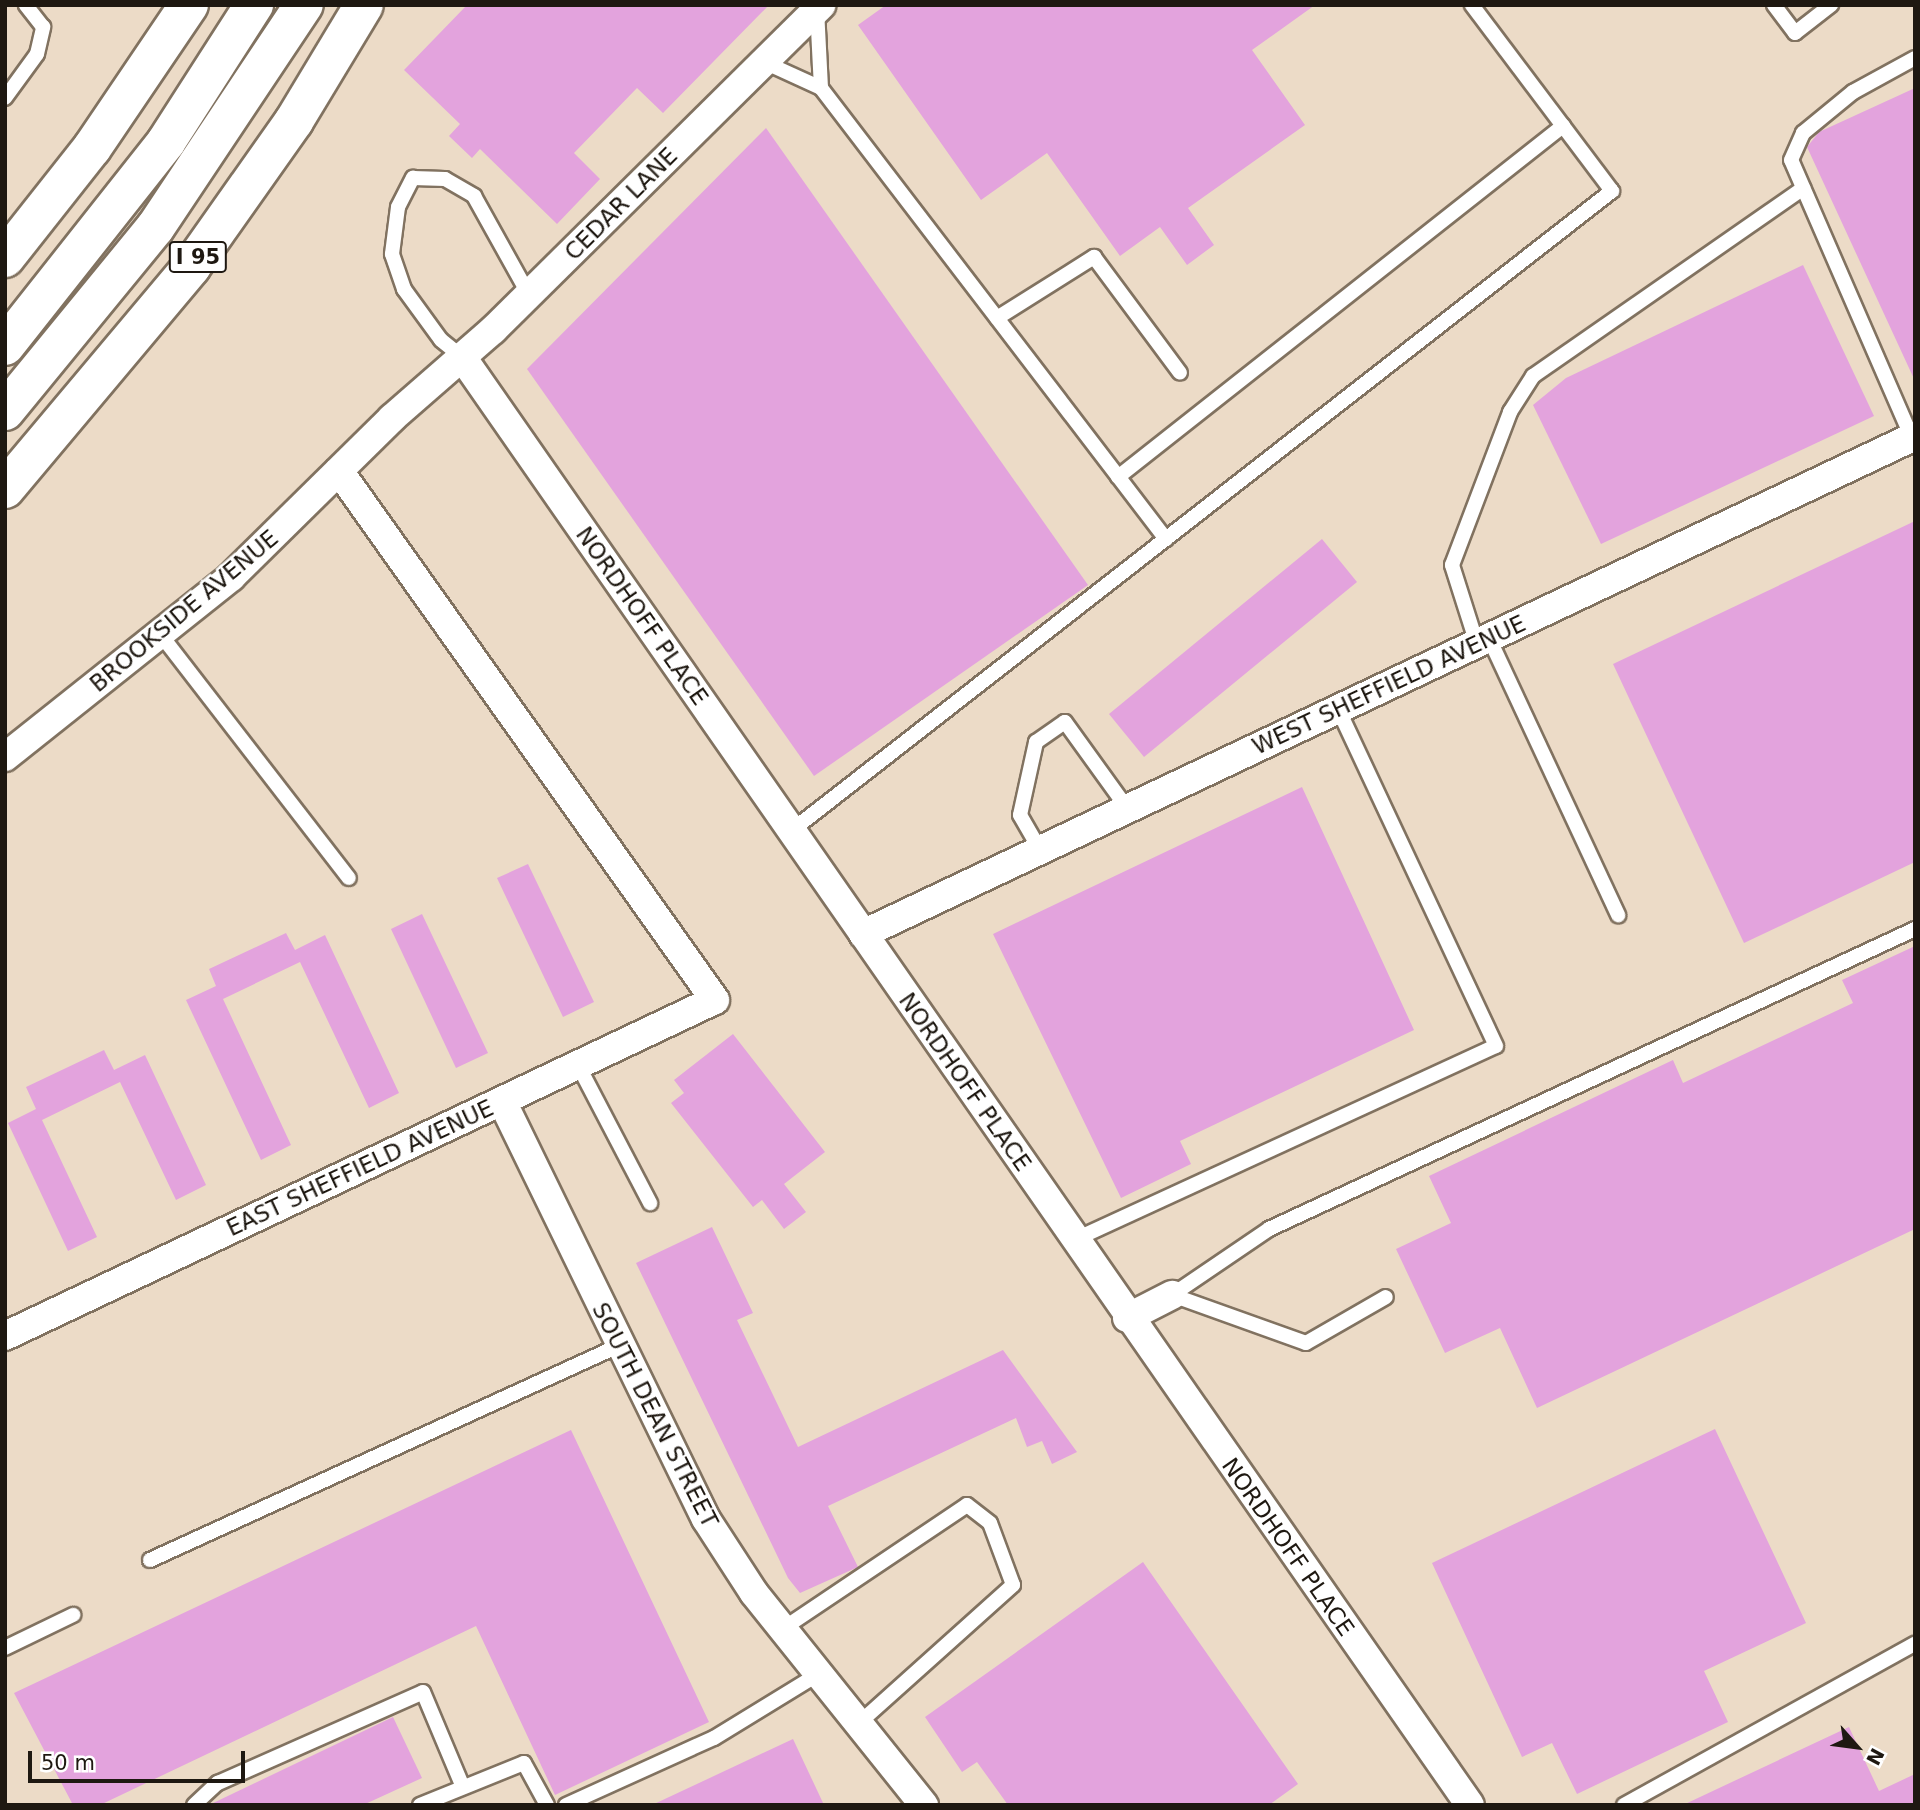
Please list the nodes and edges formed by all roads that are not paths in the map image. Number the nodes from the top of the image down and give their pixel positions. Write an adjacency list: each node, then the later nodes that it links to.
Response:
1 (26, 5): 13 (lane)
2 (189, 5): 16 (highway)
3 (254, 5): 19 (highway)
4 (304, 5): 23 (highway, I 95)
5 (364, 5): 27 (highway, I 95)
6 (1472, 5): 14 (lane)
7 (1774, 5): 8 (lane)
8 (1831, 5)
9 (819, 7): 11 (street, CEDAR LANE); 12 (lane)
10 (1915, 58): 15 (lane)
11 (764, 62): 12 (lane); 17 (street, CEDAR LANE)
12 (821, 88): 18 (lane)
13 (5, 98)
14 (1563, 126): 26 (lane); 28 (lane)
15 (1803, 188): 24 (lane); 30 (lane)
16 (5, 258)
17 (529, 295): 20 (street, CEDAR LANE); 20 (lane)
18 (997, 318): 21 (lane); 26 (lane)
19 (5, 346)
20 (462, 357): 22 (street, CEDAR LANE); 34 (street, NORDHOFF PLACE)
21 (1180, 373)
22 (414, 397): 25 (street, BROOKSIDE AVENUE)
23 (5, 411)
24 (1913, 437): 30 (street, WEST SHEFFIELD AVENUE)
25 (339, 471): 29 (street, BROOKSIDE AVENUE); 40 (street, EAST SHEFFIELD AVENUE)
26 (1118, 477): 28 (lane)
27 (5, 489)
28 (1166, 539): 34 (lane)
29 (161, 635): 32 (street, BROOKSIDE AVENUE); 36 (lane)
30 (1483, 641): 31 (street, WEST SHEFFIELD AVENUE); 37 (lane)
31 (1338, 709): 33 (street, WEST SHEFFIELD AVENUE); 43 (lane)
32 (5, 757)
33 (1127, 808): 35 (street, WEST SHEFFIELD AVENUE); 35 (lane)
34 (791, 831): 39 (street, NORDHOFF PLACE)
35 (1039, 848): 39 (street, WEST SHEFFIELD AVENUE)
36 (349, 878)
37 (1618, 915)
38 (1915, 929): 44 (lane)
39 (863, 933): 43 (street, NORDHOFF PLACE)
40 (578, 1065): 41 (street, EAST SHEFFIELD AVENUE); 42 (lane)
41 (502, 1101): 47 (street, EAST SHEFFIELD AVENUE); 48 (street, SOUTH DEAN STREET)
42 (650, 1203)
43 (1073, 1240): 46 (street, NORDHOFF PLACE)
44 (1171, 1295): 45 (lane); 46 (street)
45 (1386, 1297)
46 (1128, 1318): 62 (street, NORDHOFF PLACE)
47 (5, 1335)
48 (618, 1346): 49 (lane); 51 (street, SOUTH DEAN STREET)
49 (150, 1560)
50 (73, 1615): 53 (lane)
51 (781, 1630): 54 (street, SOUTH DEAN STREET); 55 (lane)
52 (1915, 1644): 63 (lane)
53 (5, 1648)
54 (817, 1675): 55 (street, SOUTH DEAN STREET); 60 (lane)
55 (858, 1724): 61 (street, SOUTH DEAN STREET)
56 (463, 1787): 57 (lane); 58 (lane); 59 (lane)
57 (194, 1805)
58 (420, 1805)
59 (547, 1805)
60 (566, 1805)
61 (924, 1805)
62 (1470, 1805)
63 (1624, 1805)

